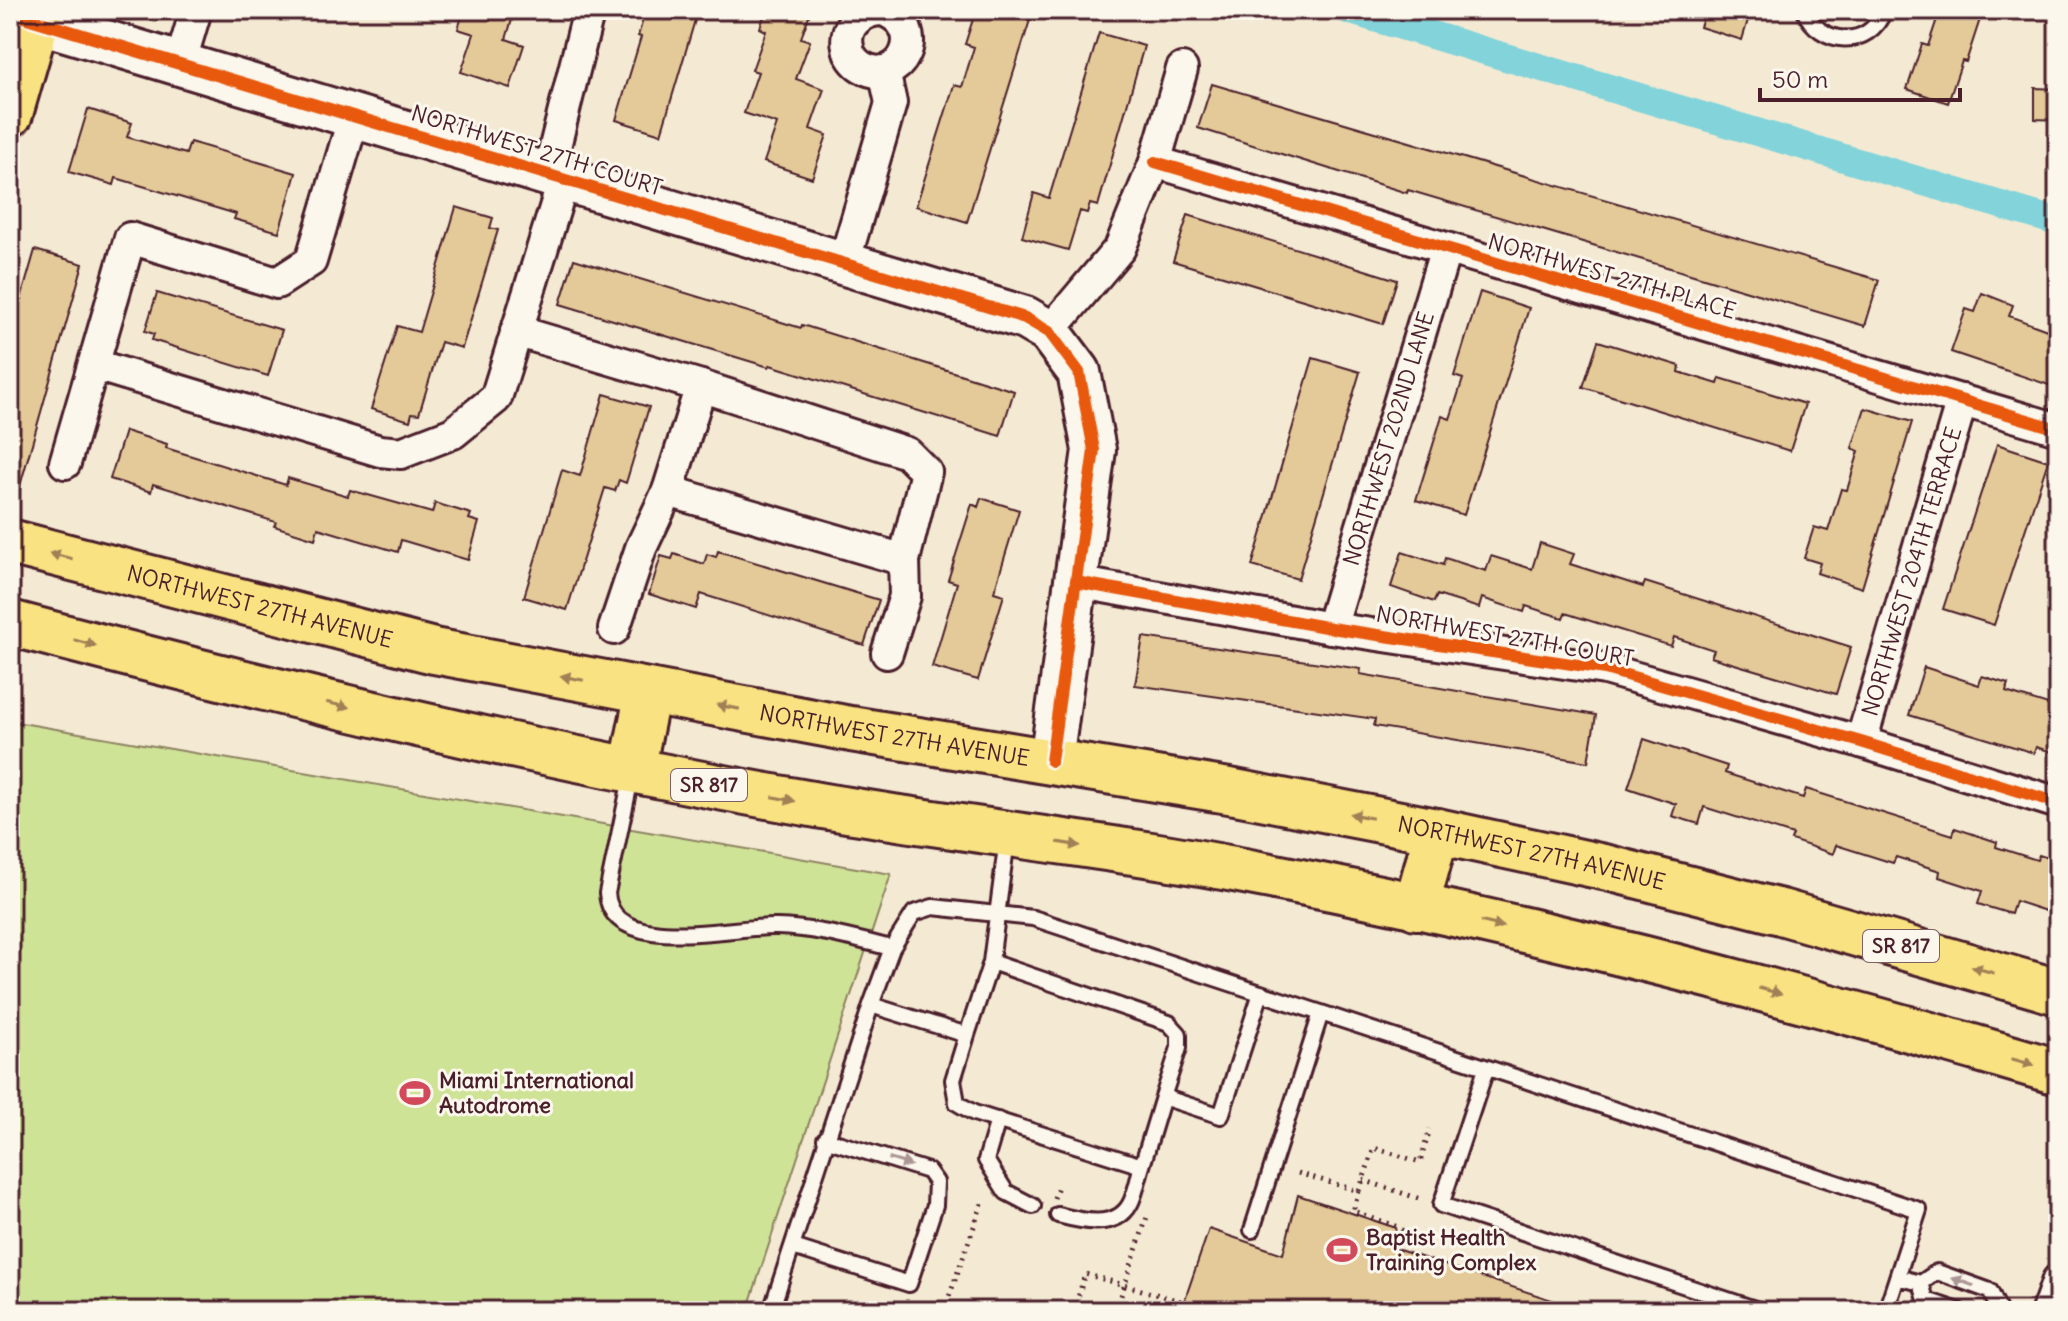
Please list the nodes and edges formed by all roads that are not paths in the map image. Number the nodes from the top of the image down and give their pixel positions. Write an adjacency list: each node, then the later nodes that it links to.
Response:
1 (196, 10): 7 (street)
2 (587, 10): 13 (street)
3 (882, 10): 9 (street); 9 (street)
4 (1804, 10): 5 (lane)
5 (1884, 10)
6 (29, 15): 7 (street, NORTHWEST 27TH COURT); 10 (main road)
7 (180, 64): 11 (street, NORTHWEST 27TH COURT)
8 (1182, 69): 12 (street)
9 (884, 71): 15 (street)
10 (10, 114)
11 (354, 116): 13 (street, NORTHWEST 27TH COURT); 18 (street)
12 (1155, 162): 14 (street, NORTHWEST 27TH PLACE); 17 (street)
13 (556, 177): 15 (street, NORTHWEST 27TH COURT); 16 (street)
14 (1446, 248): 20 (street, NORTHWEST 27TH PLACE); 28 (street, NORTHWEST 202ND LANE)
15 (844, 263): 17 (street, NORTHWEST 27TH COURT)
16 (516, 331): 18 (street); 19 (street)
17 (1049, 332): 26 (street)
18 (95, 365): 22 (street)
19 (701, 386): 23 (street); 25 (street)
20 (1962, 400): 21 (street, NORTHWEST 27TH PLACE); 32 (street, NORTHWEST 204TH TERRACE)
21 (2058, 429)
22 (65, 463)
23 (668, 491): 25 (street); 29 (street)
24 (10, 542): 31 (main road, NORTHWEST 27TH AVENUE / SR 817, one-way to 24)
25 (904, 560): 30 (street)
26 (1076, 582): 28 (street, NORTHWEST 27TH COURT); 33 (street)
27 (10, 623): 34 (main road, SR 817, one-way to 34)
28 (1331, 628): 32 (street, NORTHWEST 27TH COURT)
29 (614, 629)
30 (887, 653)
31 (648, 692): 33 (main road, NORTHWEST 27TH AVENUE / SR 817, one-way to 31); 34 (main road)
32 (1861, 742): 35 (street, NORTHWEST 27TH COURT)
33 (1051, 761): 36 (main road, NORTHWEST 27TH AVENUE / SR 817, one-way to 33)
34 (632, 770): 37 (main road, SR 817, one-way to 37); 40 (lane)
35 (2058, 803)
36 (1437, 831): 38 (main road); 42 (main road, NORTHWEST 27TH AVENUE / SR 817, one-way to 36)
37 (1007, 834): 38 (main road, SR 817, one-way to 38); 39 (lane)
38 (1416, 907): 48 (main road, SR 817, one-way to 48)
39 (997, 912): 40 (lane); 41 (lane); 43 (lane)
40 (892, 948): 44 (lane)
41 (991, 962): 46 (lane); 49 (lane)
42 (2058, 992)
43 (1261, 993): 45 (lane); 49 (lane)
44 (871, 1005): 46 (lane); 51 (lane)
45 (1321, 1013): 47 (lane); 55 (lane)
46 (967, 1035): 50 (lane)
47 (1486, 1069): 57 (lane); 62 (lane)
48 (2058, 1072)
49 (1163, 1097): 52 (lane)
50 (998, 1120): 52 (lane); 53 (lane)
51 (825, 1139): 56 (lane); 56 (lane, one-way to 56)
52 (1142, 1166): 54 (lane)
53 (1033, 1206)
54 (1058, 1215)
55 (1252, 1230)
56 (793, 1247): 61 (lane)
57 (1897, 1277): 59 (lane); 63 (lane)
58 (2058, 1280): 65 (street)
59 (1921, 1283): 60 (lane, one-way to 59); 64 (lane)
60 (1999, 1310)
61 (771, 1311)
62 (1761, 1311)
63 (1886, 1311)
64 (1959, 1311)
65 (2047, 1311)

